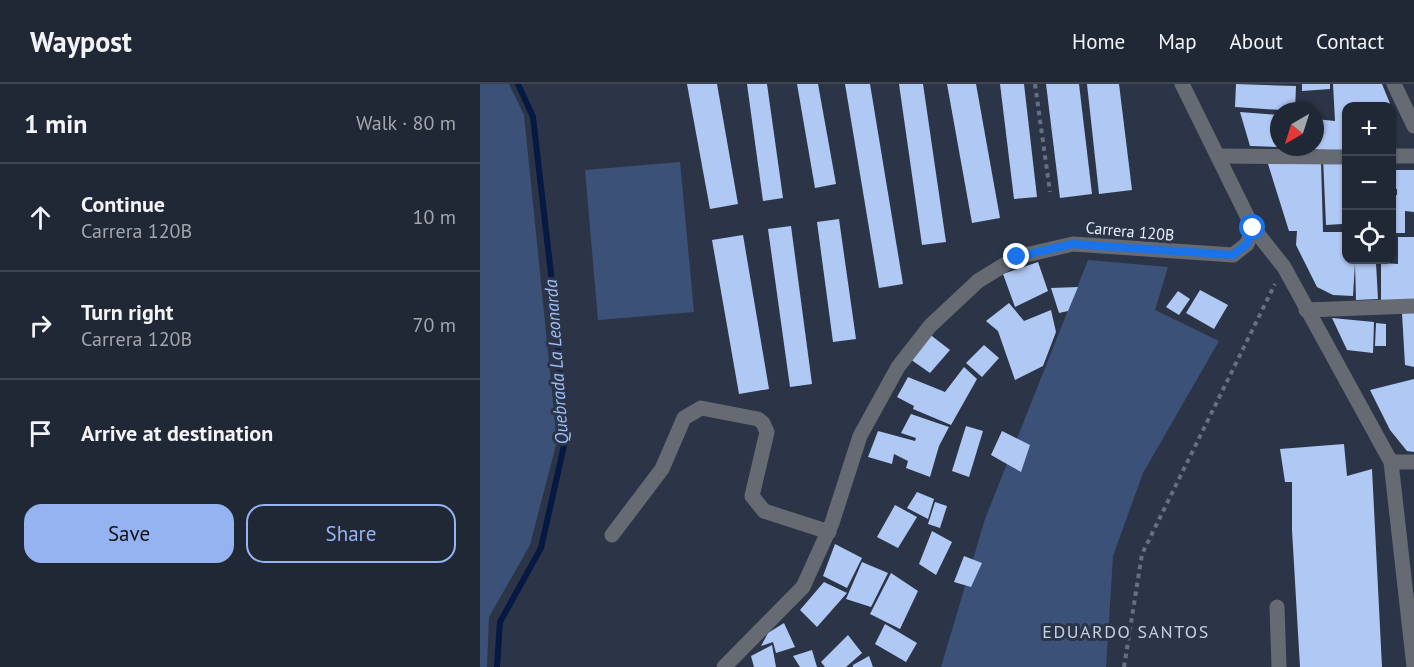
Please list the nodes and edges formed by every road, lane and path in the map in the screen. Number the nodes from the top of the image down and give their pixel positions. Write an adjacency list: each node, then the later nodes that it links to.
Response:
1 (1035, 84): 9 (path)
2 (1182, 84): 5 (street)
3 (1394, 84): 4 (street)
4 (1414, 126)
5 (1219, 156): 8 (street); 10 (street)
6 (1396, 156): 7 (street)
7 (1414, 156)
8 (1342, 157)
9 (1050, 192)
10 (1253, 228): 11 (street); 16 (street, Carrera 120B)
11 (1284, 267): 13 (street); 20 (path)
12 (1414, 306): 13 (street)
13 (1306, 310): 14 (street)
14 (1391, 462): 15 (street); 22 (street)
15 (1414, 462)
16 (829, 532): 17 (street); 19 (street, Carrera 120B)
17 (612, 535)
18 (1277, 607): 21 (street)
19 (724, 667)
20 (1124, 667)
21 (1279, 667)
22 (1414, 667)

